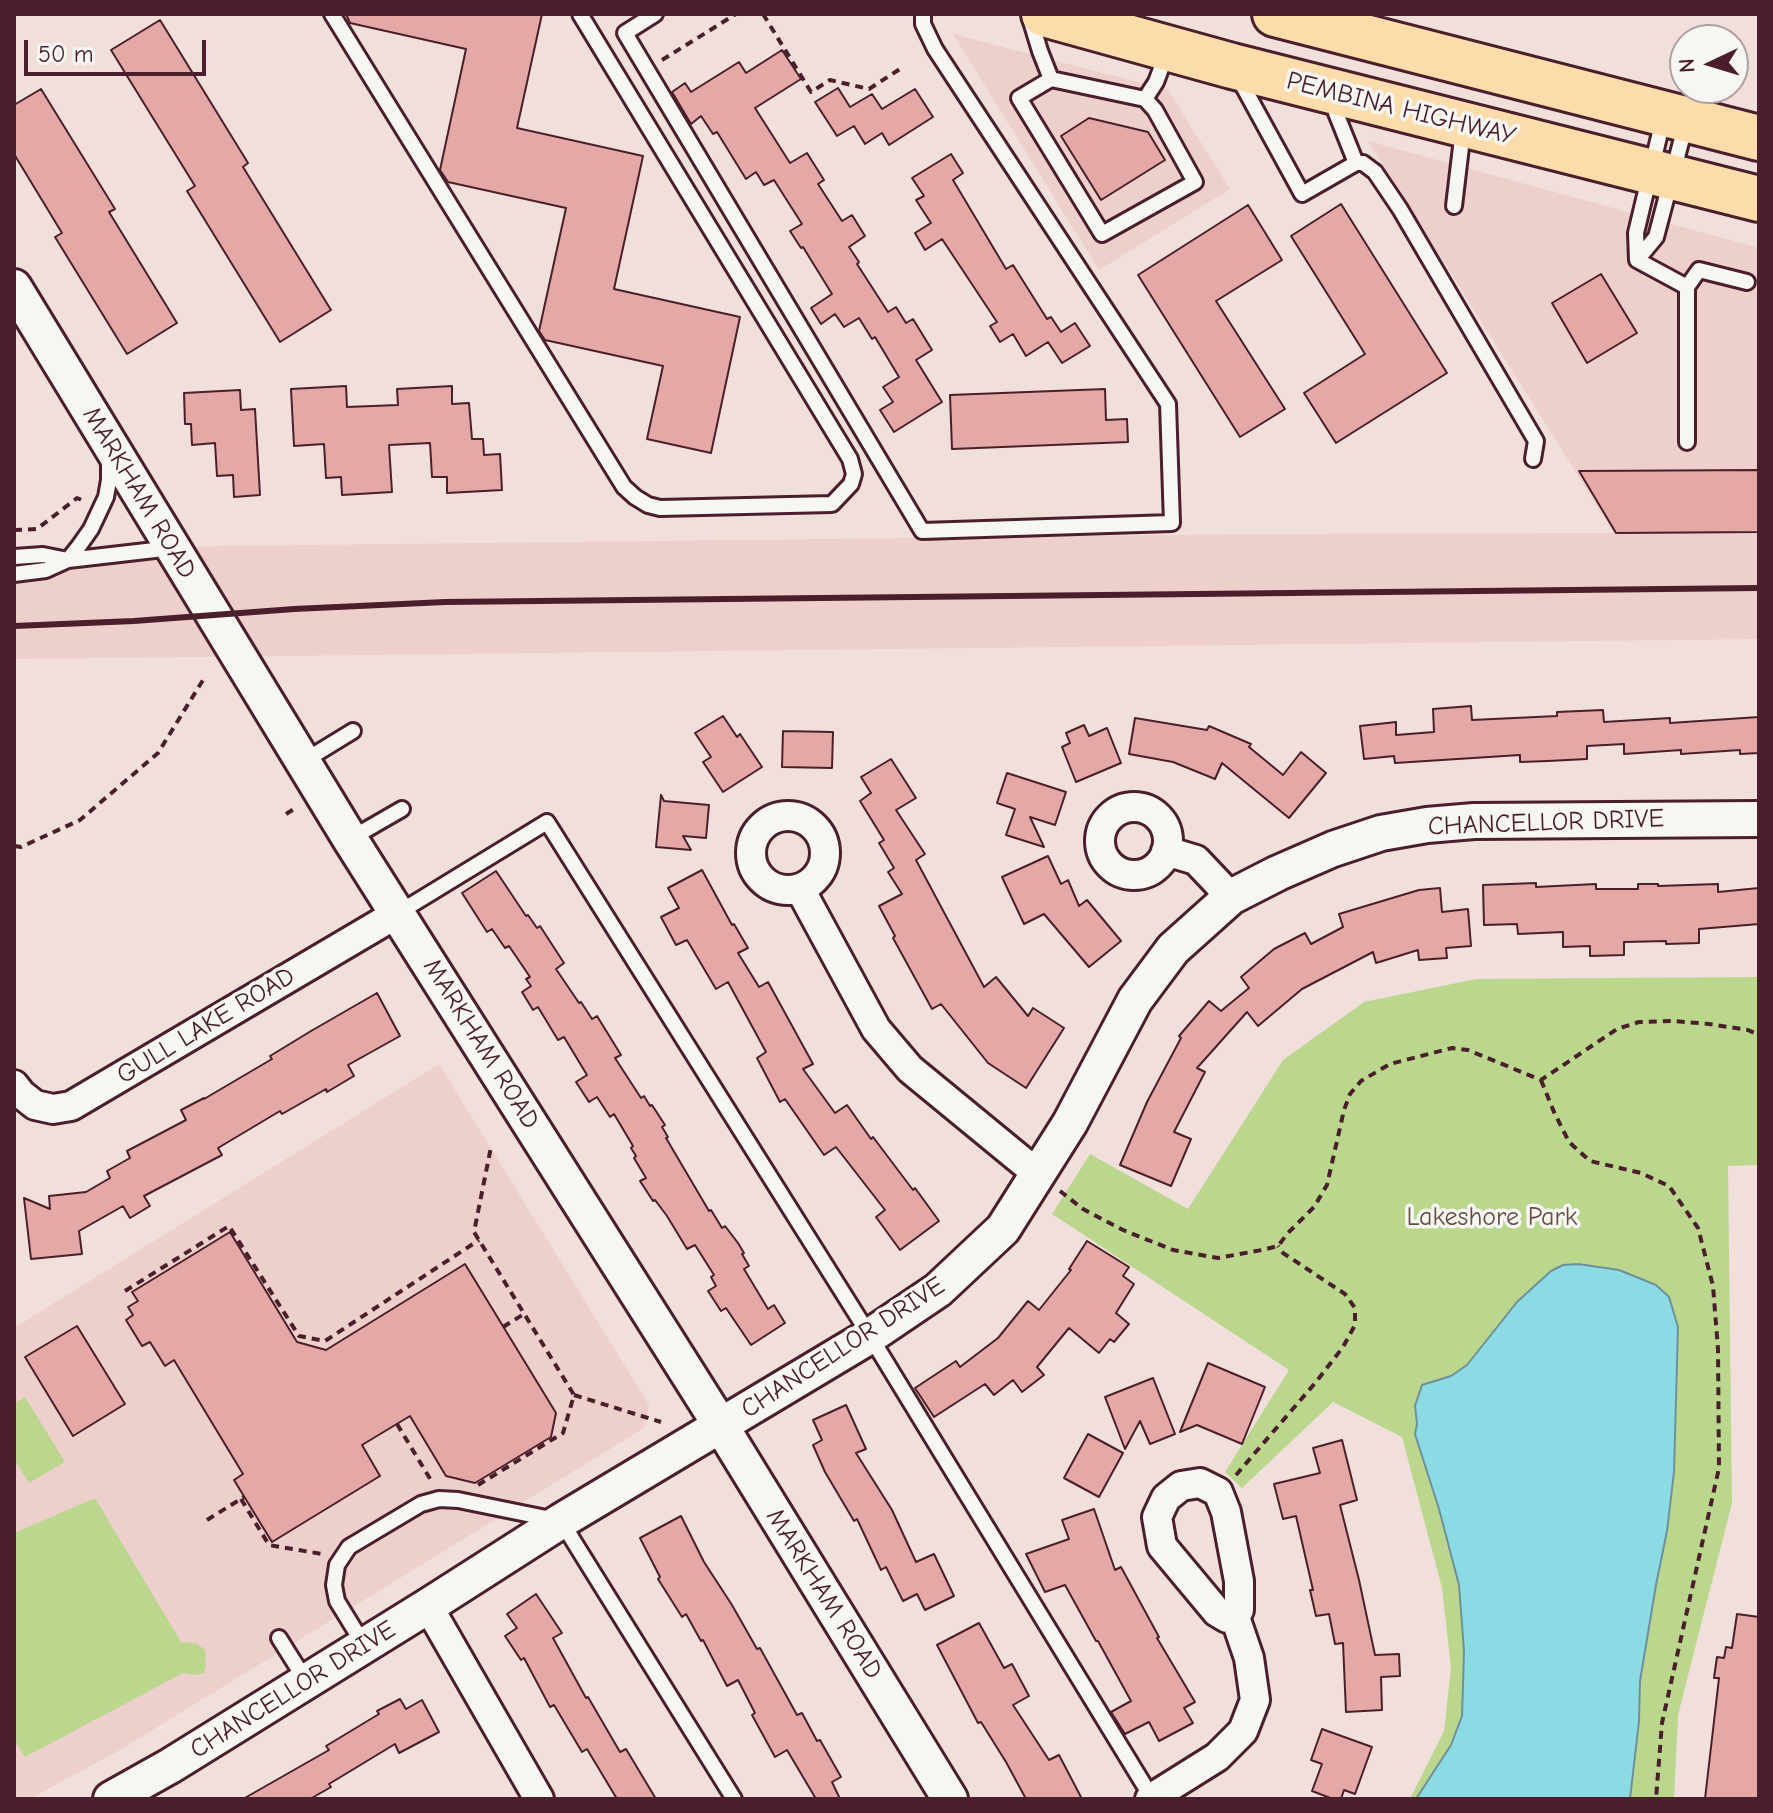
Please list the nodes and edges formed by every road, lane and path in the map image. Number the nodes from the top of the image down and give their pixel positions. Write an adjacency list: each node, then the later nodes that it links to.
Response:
1 (332, 14): 2 (lane)
2 (580, 14)
3 (655, 14): 13 (lane)
4 (736, 14): 13 (path)
5 (763, 14): 12 (path)
6 (923, 14): 13 (lane)
7 (1029, 14): 14 (lane)
8 (1044, 14): 10 (main road, PEMBINA HIGHWAY)
9 (1275, 14): 17 (main road)
10 (1168, 49): 11 (main road, PEMBINA HIGHWAY); 16 (lane)
11 (1232, 66): 15 (main road, PEMBINA HIGHWAY); 20 (lane)
12 (903, 67)
13 (646, 70)
14 (1051, 79): 16 (lane); 16 (lane)
15 (1338, 93): 18 (main road, PEMBINA HIGHWAY); 20 (lane)
16 (1145, 99)
17 (1675, 117): 19 (main road); 21 (lane); 21 (lane)
18 (1464, 126): 21 (main road, PEMBINA HIGHWAY); 23 (lane)
19 (1759, 138)
20 (1356, 163): 29 (lane)
21 (1661, 173): 22 (main road, PEMBINA HIGHWAY); 26 (lane)
22 (1759, 199)
23 (1454, 206)
24 (1747, 282): 26 (lane)
25 (14, 287): 28 (street, MARKHAM ROAD)
26 (1687, 287): 27 (lane)
27 (1687, 442)
28 (109, 444): 32 (street, MARKHAM ROAD); 34 (lane)
29 (1533, 459)
30 (77, 498): 31 (path)
31 (14, 530)
32 (172, 547): 34 (lane); 38 (street, MARKHAM ROAD)
33 (14, 557): 34 (lane)
34 (68, 560): 35 (lane)
35 (14, 574)
36 (203, 680): 42 (path)
37 (353, 731): 38 (lane)
38 (304, 761): 41 (street, MARKHAM ROAD)
39 (402, 809): 41 (lane)
40 (1759, 819): 45 (street, CHANCELLOR DRIVE)
41 (350, 839): 46 (street, MARKHAM ROAD)
42 (14, 846)
43 (1166, 851): 45 (street)
44 (800, 889): 51 (street)
45 (1231, 897): 51 (street, CHANCELLOR DRIVE)
46 (398, 913): 49 (street, GULL LAKE ROAD); 57 (lane); 63 (street, MARKHAM ROAD)
47 (1759, 1035): 48 (path)
48 (1541, 1080): 53 (path); 80 (path)
49 (14, 1085)
50 (491, 1147): 52 (path)
51 (1039, 1175): 53 (path); 57 (street, CHANCELLOR DRIVE)
52 (479, 1240): 55 (path); 58 (path)
53 (1278, 1246): 66 (path)
54 (125, 1291): 58 (path)
55 (524, 1314): 56 (path); 60 (path)
56 (503, 1327)
57 (870, 1336): 63 (street, CHANCELLOR DRIVE); 75 (lane)
58 (312, 1338): 59 (path)
59 (310, 1346)
60 (574, 1395): 61 (path); 65 (path)
61 (661, 1422)
62 (397, 1424): 64 (path)
63 (721, 1426): 68 (street, CHANCELLOR DRIVE); 79 (street, MARKHAM ROAD)
64 (432, 1482)
65 (469, 1490)
66 (1218, 1492): 71 (street); 71 (street)
67 (207, 1520): 69 (path)
68 (561, 1521): 70 (street, CHANCELLOR DRIVE); 73 (lane); 78 (lane)
69 (329, 1555)
70 (428, 1606): 73 (street, CHANCELLOR DRIVE); 77 (street)
71 (1235, 1617): 75 (street)
72 (279, 1638): 74 (lane)
73 (364, 1646): 74 (street, CHANCELLOR DRIVE)
74 (307, 1681): 76 (street, CHANCELLOR DRIVE)
75 (1151, 1798)
76 (111, 1799)
77 (539, 1799)
78 (734, 1799)
79 (950, 1799)
80 (1656, 1799)

